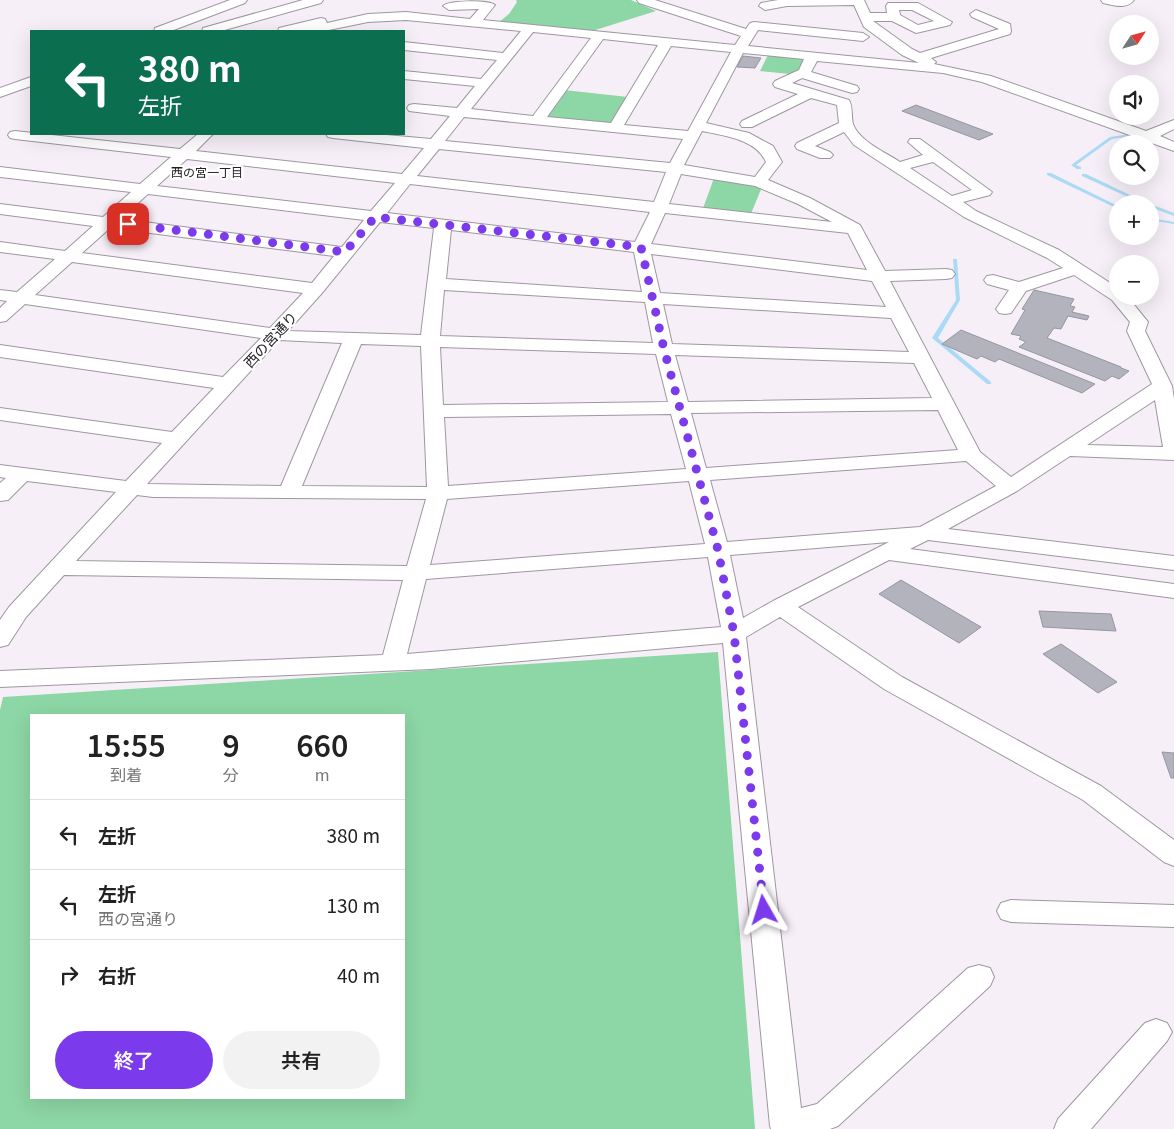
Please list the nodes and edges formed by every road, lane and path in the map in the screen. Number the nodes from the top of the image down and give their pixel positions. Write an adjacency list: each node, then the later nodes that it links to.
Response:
1 (241, 0): 18 (street)
2 (317, 0): 19 (street)
3 (643, 0): 22 (street)
4 (858, 0): 7 (street); 12 (street)
5 (1107, 0): 6 (street)
6 (1128, 0)
7 (763, 3): 17 (street)
8 (376, 5): 20 (street)
9 (426, 6): 14 (street)
10 (449, 6): 15 (street)
11 (976, 14): 30 (street)
12 (866, 17): 13 (street); 30 (street)
13 (894, 17)
14 (442, 20): 15 (street); 21 (street)
15 (473, 23): 16 (street)
16 (530, 28): 23 (street); 28 (street, 西の宮通り)
17 (787, 28): 22 (street); 24 (street)
18 (163, 30)
19 (212, 30)
20 (289, 30)
21 (312, 30)
22 (749, 34): 27 (street)
23 (600, 35): 25 (street); 43 (street)
24 (863, 37)
25 (667, 41): 27 (street); 47 (street)
26 (405, 46): 28 (street)
27 (739, 49): 29 (street); 49 (street)
28 (506, 57): 35 (street, 西の宮通り)
29 (812, 57): 31 (street); 32 (street)
30 (918, 58): 31 (street)
31 (943, 69): 53 (street)
32 (802, 74): 36 (street); 38 (street)
33 (405, 75): 35 (street)
34 (30, 80): 37 (street)
35 (484, 83): 42 (street, 西の宮通り)
36 (852, 89)
37 (0, 92)
38 (810, 93): 44 (street); 46 (street)
39 (30, 94): 40 (street)
40 (0, 98)
41 (414, 108): 42 (street)
42 (460, 112): 43 (street); 57 (street, 西の宮通り)
43 (537, 120): 47 (street)
44 (747, 124)
45 (1174, 124): 54 (street)
46 (846, 125): 61 (street); 63 (street)
47 (615, 128): 49 (street)
48 (30, 129): 50 (street)
49 (696, 131): 64 (street); 67 (street)
50 (15, 135): 58 (street); 60 (street)
51 (205, 135): 60 (street)
52 (343, 135): 57 (street)
53 (1143, 135)
54 (1148, 135)
55 (916, 142): 62 (street)
56 (1159, 142): 59 (street)
57 (434, 145): 64 (street); 66 (street, 西の宮通り)
58 (0, 146)
59 (1174, 148)
60 (183, 154): 66 (street); 68 (street)
61 (826, 155)
62 (934, 157): 63 (street); 69 (street)
63 (897, 167): 69 (street)
64 (675, 168): 67 (street); 70 (street)
65 (0, 172): 68 (street)
66 (405, 179): 70 (street); 72 (street, 西の宮通り)
67 (759, 182): 75 (street)
68 (144, 190): 72 (street); 73 (street)
69 (950, 201): 80 (street)
70 (660, 207): 75 (street); 77 (street)
71 (0, 208): 73 (street)
72 (375, 217): 74 (street); 78 (street, 西の宮通り)
73 (108, 222): 78 (street); 79 (street)
74 (443, 225): 77 (street); 84 (street)
75 (855, 230): 82 (street)
76 (0, 247): 79 (street)
77 (641, 247): 82 (street); 89 (street)
78 (345, 252): 86 (street, 西の宮通り)
79 (70, 256): 86 (street); 90 (street)
80 (1076, 269): 85 (street); 87 (street)
81 (946, 274): 82 (street)
82 (877, 276): 93 (street)
83 (993, 280): 85 (street)
84 (436, 284): 89 (street); 97 (street)
85 (1020, 288): 92 (street)
86 (316, 289): 95 (street, 西の宮通り)
87 (1109, 290)
88 (0, 295): 90 (street)
89 (652, 297): 93 (street); 98 (street)
90 (22, 299): 94 (street); 95 (street)
91 (1126, 305): 102 (street)
92 (1005, 309)
93 (897, 313): 100 (street)
94 (0, 317)
95 (275, 334): 96 (street); 101 (street, 西の宮通り)
96 (354, 338): 97 (street); 116 (street)
97 (430, 341): 98 (street); 105 (street)
98 (664, 349): 100 (street); 104 (street)
99 (0, 351): 101 (street)
100 (922, 358): 103 (street)
101 (229, 384): 107 (street, 西の宮通り)
102 (1168, 389): 108 (street); 109 (street)
103 (945, 404): 104 (street); 110 (street)
104 (680, 407): 105 (street); 112 (street)
105 (434, 411): 117 (street)
106 (0, 414): 107 (street)
107 (178, 439): 115 (street, 西の宮通り)
108 (1066, 450): 109 (street); 114 (street)
109 (1174, 454)
110 (971, 456): 112 (street); 114 (street)
111 (0, 471): 113 (street)
112 (698, 474): 117 (street); 120 (street)
113 (21, 475): 115 (street); 118 (street)
114 (1010, 487): 119 (street)
115 (132, 489): 116 (street); 123 (street, 西の宮通り)
116 (289, 492): 117 (street)
117 (438, 493): 124 (street)
118 (0, 495)
119 (925, 533): 120 (street); 121 (street); 122 (street)
120 (718, 550): 124 (street); 127 (street)
121 (885, 553): 125 (street); 126 (street)
122 (1174, 564)
123 (58, 568): 124 (street); 128 (street, 西の宮通り)
124 (416, 574): 129 (street)
125 (1174, 591)
126 (781, 606): 127 (street); 131 (street)
127 (734, 634): 129 (street); 136 (street)
128 (0, 638)
129 (393, 662): 130 (street)
130 (0, 679)
131 (1174, 854)
132 (1011, 911): 133 (street)
133 (1174, 916)
134 (979, 977): 136 (street)
135 (1156, 1032): 137 (street)
136 (786, 1128)
137 (1070, 1129)

